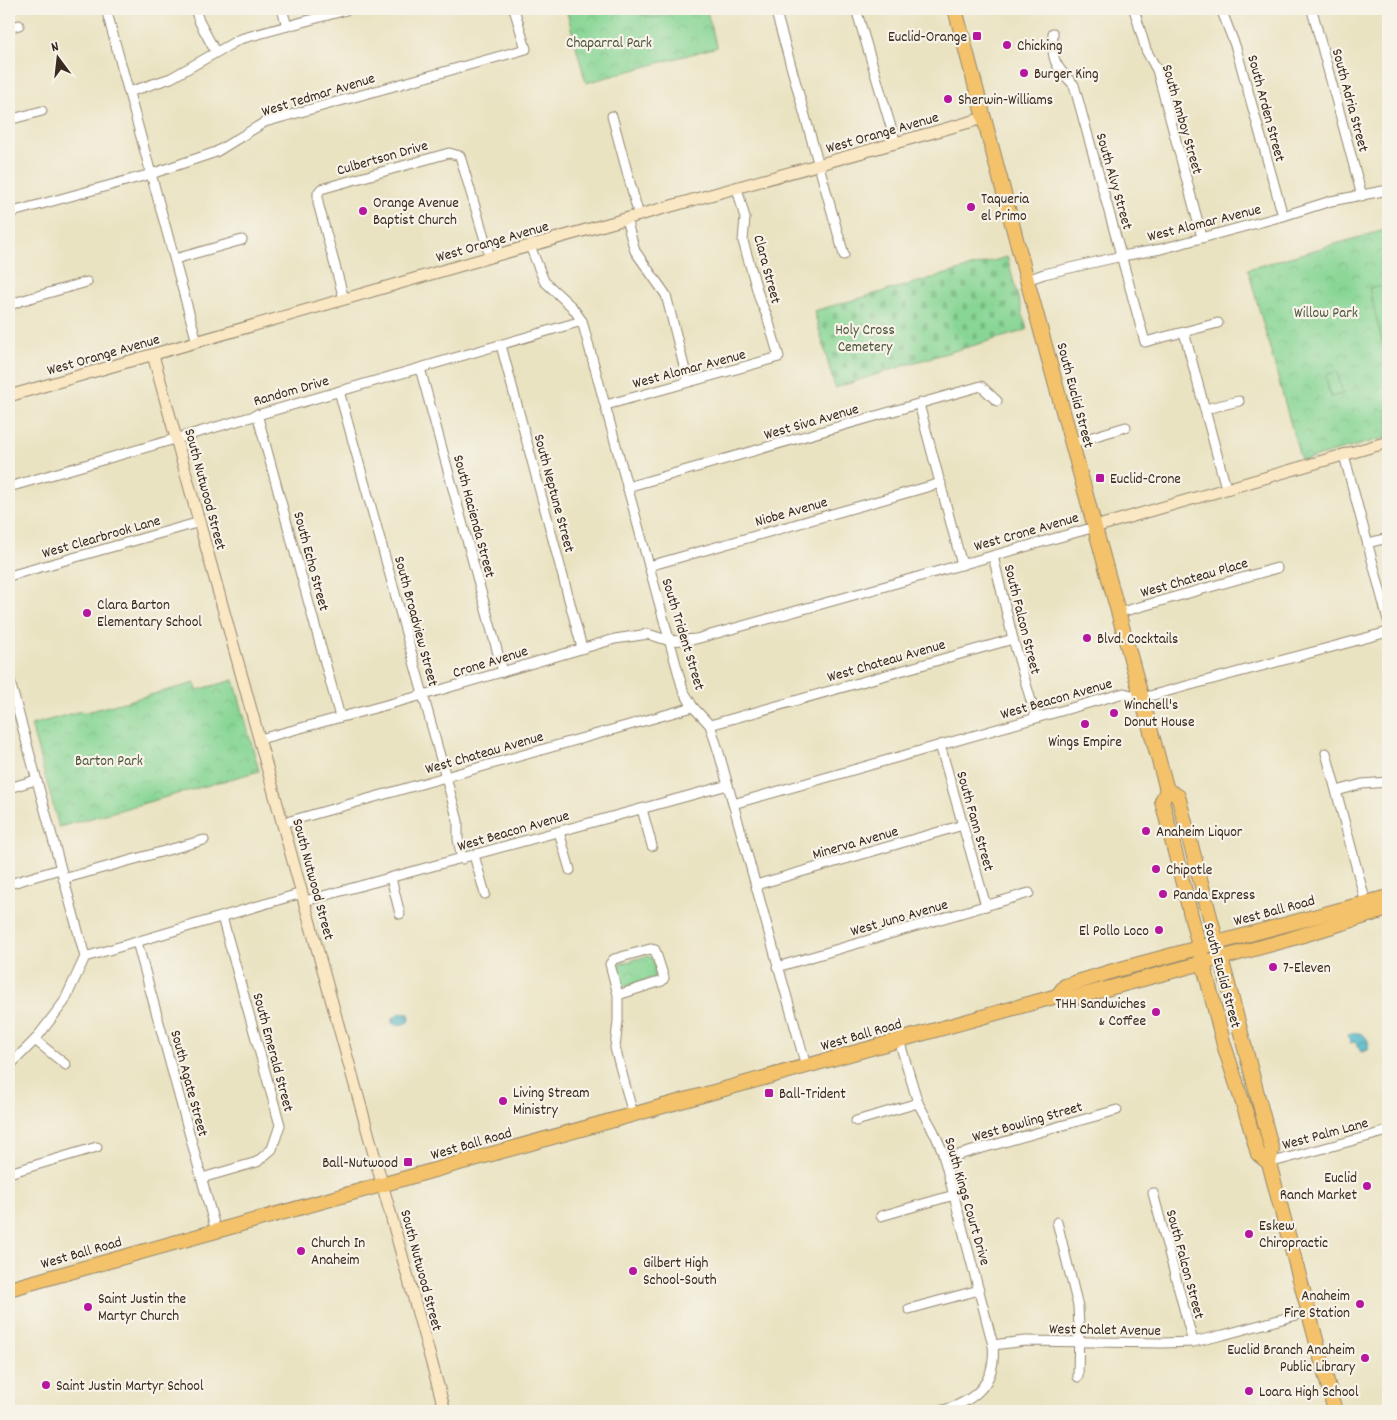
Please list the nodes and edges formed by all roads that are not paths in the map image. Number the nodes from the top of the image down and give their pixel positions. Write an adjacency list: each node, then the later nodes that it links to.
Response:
1 (106, 9): 17 (street)
2 (195, 9): 16 (street)
3 (282, 9): 13 (street)
4 (350, 9): 13 (street)
5 (514, 9): 24 (street, West Tedmar Avenue)
6 (774, 9): 23 (street)
7 (856, 9): 22 (street)
8 (955, 9): 20 (main road, South Euclid Street)
9 (1134, 9): 32 (street, South Amboy Street)
10 (1221, 9): 30 (street, South Arden Street)
11 (1312, 10): 27 (street, South Adria Street)
12 (19, 26): 14 (street)
13 (287, 26): 16 (street)
14 (9, 28)
15 (1053, 32): 36 (street, South Alvy Street)
16 (216, 51): 17 (street)
17 (128, 92): 24 (street)
18 (42, 111): 21 (street)
19 (612, 116): 29 (street)
20 (984, 118): 22 (street, West Orange Avenue); 39 (main road, South Euclid Street)
21 (9, 120)
22 (896, 144): 23 (street, West Orange Avenue)
23 (818, 166): 25 (street, West Orange Avenue); 35 (street)
24 (151, 174): 28 (street, West Tedmar Avenue); 38 (street)
25 (737, 188): 29 (street, West Orange Avenue); 49 (street, Clara Street)
26 (1388, 190): 27 (street, West Alomar Avenue)
27 (1362, 196): 30 (street, West Alomar Avenue)
28 (9, 213)
29 (639, 216): 31 (street, West Orange Avenue)
30 (1283, 216): 32 (street, West Alomar Avenue)
31 (626, 219): 34 (street, West Orange Avenue); 51 (street)
32 (1202, 237): 36 (street, West Alomar Avenue)
33 (242, 240): 38 (street)
34 (530, 246): 37 (street, West Orange Avenue); 43 (street, South Trident Street)
35 (844, 256)
36 (1122, 256): 39 (street, West Alomar Avenue); 45 (street, South Alvy Street)
37 (490, 257): 41 (street, West Orange Avenue); 41 (street, Culbertson Drive)
38 (174, 259): 46 (street)
39 (1027, 280): 63 (main road, South Euclid Street)
40 (87, 282): 42 (street)
41 (344, 299): 46 (street, West Orange Avenue)
42 (9, 306)
43 (582, 321): 47 (street, Random Drive); 57 (street, South Trident Street)
44 (1218, 323): 45 (street)
45 (1184, 332): 58 (street)
46 (197, 342): 48 (street, West Orange Avenue)
47 (501, 345): 50 (street, Random Drive); 83 (street, South Neptune Street)
48 (153, 355): 53 (street, West Orange Avenue); 61 (street, South Nutwood Street)
49 (779, 357): 51 (street, West Alomar Avenue)
50 (420, 368): 52 (street, Random Drive); 84 (street, South Hacienda Street)
51 (688, 382): 57 (street, West Alomar Avenue)
52 (339, 391): 59 (street, Random Drive); 86 (street, South Broadview Street)
53 (9, 396)
54 (997, 401): 56 (street, West Siva Avenue)
55 (1239, 401): 58 (street)
56 (919, 404): 65 (street); 67 (street, West Siva Avenue)
57 (606, 405): 67 (street, South Trident Street)
58 (1206, 409): 68 (street)
59 (257, 414): 61 (street, Random Drive); 89 (street, South Echo Street)
60 (1126, 427): 63 (street)
61 (177, 438): 66 (street, Random Drive); 69 (street, South Nutwood Street)
62 (1388, 442): 64 (street, West Crone Avenue)
63 (1072, 443): 70 (main road, South Euclid Street)
64 (1344, 455): 68 (street, West Crone Avenue); 72 (street)
65 (941, 483): 74 (street); 75 (street, Niobe Avenue)
66 (9, 487)
67 (627, 487): 75 (street, South Trident Street)
68 (1226, 488): 70 (street, West Crone Avenue)
69 (200, 522): 77 (street, West Clearbrook Lane); 92 (street, South Nutwood Street)
70 (1095, 526): 73 (street, West Crone Avenue); 78 (main road, South Euclid Street)
71 (1388, 538): 72 (street)
72 (1368, 543): 79 (street)
73 (993, 556): 74 (street, West Crone Avenue); 81 (street, South Falcon Street)
74 (962, 565): 82 (street, West Crone Avenue)
75 (649, 566): 82 (street, South Trident Street)
76 (1277, 568): 78 (street, West Chateau Place)
77 (9, 576)
78 (1118, 613): 87 (main road, South Euclid Street)
79 (1388, 620)
80 (1388, 632): 87 (street, West Beacon Avenue)
81 (1013, 639): 90 (street, South Falcon Street); 91 (street, West Chateau Avenue)
82 (670, 641): 83 (street, Crone Avenue); 88 (street, South Trident Street)
83 (582, 648): 84 (street, Crone Avenue)
84 (503, 672): 86 (street, Crone Avenue)
85 (10, 684): 96 (street)
86 (423, 695): 89 (street, Crone Avenue); 95 (street, South Broadview Street)
87 (1142, 698): 90 (street, West Beacon Avenue); 100 (main road, South Euclid Street)
88 (693, 707): 91 (street, South Trident Street); 95 (street, West Chateau Avenue)
89 (340, 717): 92 (street, Crone Avenue)
90 (1036, 718): 93 (street, West Beacon Avenue)
91 (710, 724): 98 (street, South Trident Street)
92 (260, 739): 104 (street, South Nutwood Street)
93 (940, 745): 102 (street, West Beacon Avenue); 105 (street, South Fann Street)
94 (1326, 753): 101 (street)
95 (446, 776): 104 (street, West Chateau Avenue); 110 (street, South Broadview Street)
96 (36, 780): 99 (street); 111 (street)
97 (1388, 782): 101 (street)
98 (728, 785): 102 (street, South Trident Street); 103 (street, West Beacon Avenue)
99 (9, 788)
100 (1167, 790): 127 (main road, South Euclid Street); 128 (main road, South Euclid Street)
101 (1337, 791): 122 (street)
102 (733, 804): 116 (street, South Trident Street)
103 (642, 809): 106 (street, West Beacon Avenue); 108 (street)
104 (283, 823): 119 (street, South Nutwood Street)
105 (963, 825): 116 (street, Minerva Avenue); 121 (street, South Fann Street)
106 (559, 832): 109 (street, West Beacon Avenue); 112 (street)
107 (204, 840): 114 (street)
108 (652, 846)
109 (474, 855): 110 (street, West Beacon Avenue); 118 (street)
110 (462, 859): 113 (street, West Beacon Avenue)
111 (60, 869): 114 (street); 115 (street)
112 (570, 870)
113 (391, 878): 119 (street, West Beacon Avenue); 124 (street)
114 (63, 880): 129 (street)
115 (9, 884)
116 (756, 885): 132 (street, South Trident Street)
117 (1029, 893): 121 (street, West Juno Avenue)
118 (486, 894)
119 (304, 897): 125 (street, West Beacon Avenue); 150 (street, South Nutwood Street)
120 (1388, 897): 122 (main road, West Ball Road)
121 (986, 906): 132 (street, West Juno Avenue)
122 (1367, 909): 123 (main road, West Ball Road); 127 (main road, West Ball Road); 130 (main road, West Ball Road)
123 (1388, 909)
124 (400, 914)
125 (222, 917): 126 (street, West Beacon Avenue); 149 (street, South Emerald Street)
126 (137, 942): 129 (street, West Beacon Avenue); 149 (street, South Agate Street)
127 (1216, 942): 128 (main road, West Ball Road); 130 (main road, South Euclid Street)
128 (1199, 947): 131 (main road, South Euclid Street); 134 (main road, West Ball Road)
129 (85, 957): 135 (street)
130 (1221, 958): 131 (main road, West Ball Road); 147 (main road, South Euclid Street)
131 (1203, 963): 134 (main road, West Ball Road); 147 (main road, South Euclid Street)
132 (777, 966): 139 (street, South Trident Street)
133 (618, 995): 133 (street); 142 (street)
134 (1057, 996): 136 (main road, West Ball Road)
135 (35, 1040): 137 (street); 138 (street)
136 (899, 1040): 139 (main road, West Ball Road); 140 (street, South Kings Court Drive)
137 (66, 1065)
138 (9, 1066)
139 (806, 1066): 142 (main road, West Ball Road)
140 (918, 1103): 143 (street); 146 (street, South Kings Court Drive)
141 (1117, 1110): 146 (street, West Bowling Street)
142 (633, 1114): 150 (main road, West Ball Road)
143 (856, 1122)
144 (1388, 1131): 147 (street, West Palm Lane)
145 (97, 1147): 148 (street)
146 (944, 1159): 152 (street, South Kings Court Drive)
147 (1269, 1163): 159 (main road, South Euclid Street)
148 (9, 1173)
149 (202, 1178): 155 (street, South Agate Street)
150 (383, 1184): 155 (main road, West Ball Road); 164 (street, South Nutwood Street)
151 (1153, 1194): 161 (street, South Falcon Street)
152 (954, 1195): 153 (street); 157 (street, South Kings Court Drive)
153 (881, 1216)
154 (1057, 1222): 160 (street)
155 (216, 1231): 156 (main road, West Ball Road)
156 (9, 1289)
157 (979, 1290): 158 (street); 162 (street, South Kings Court Drive)
158 (909, 1309)
159 (1308, 1312): 161 (street, West Chalet Avenue); 166 (main road, South Euclid Street)
160 (1079, 1342): 161 (street, West Chalet Avenue); 162 (street, West Chalet Avenue); 163 (street)
161 (1193, 1342)
162 (993, 1345): 165 (street)
163 (1078, 1377)
164 (444, 1411)
165 (940, 1411)
166 (1335, 1411)

